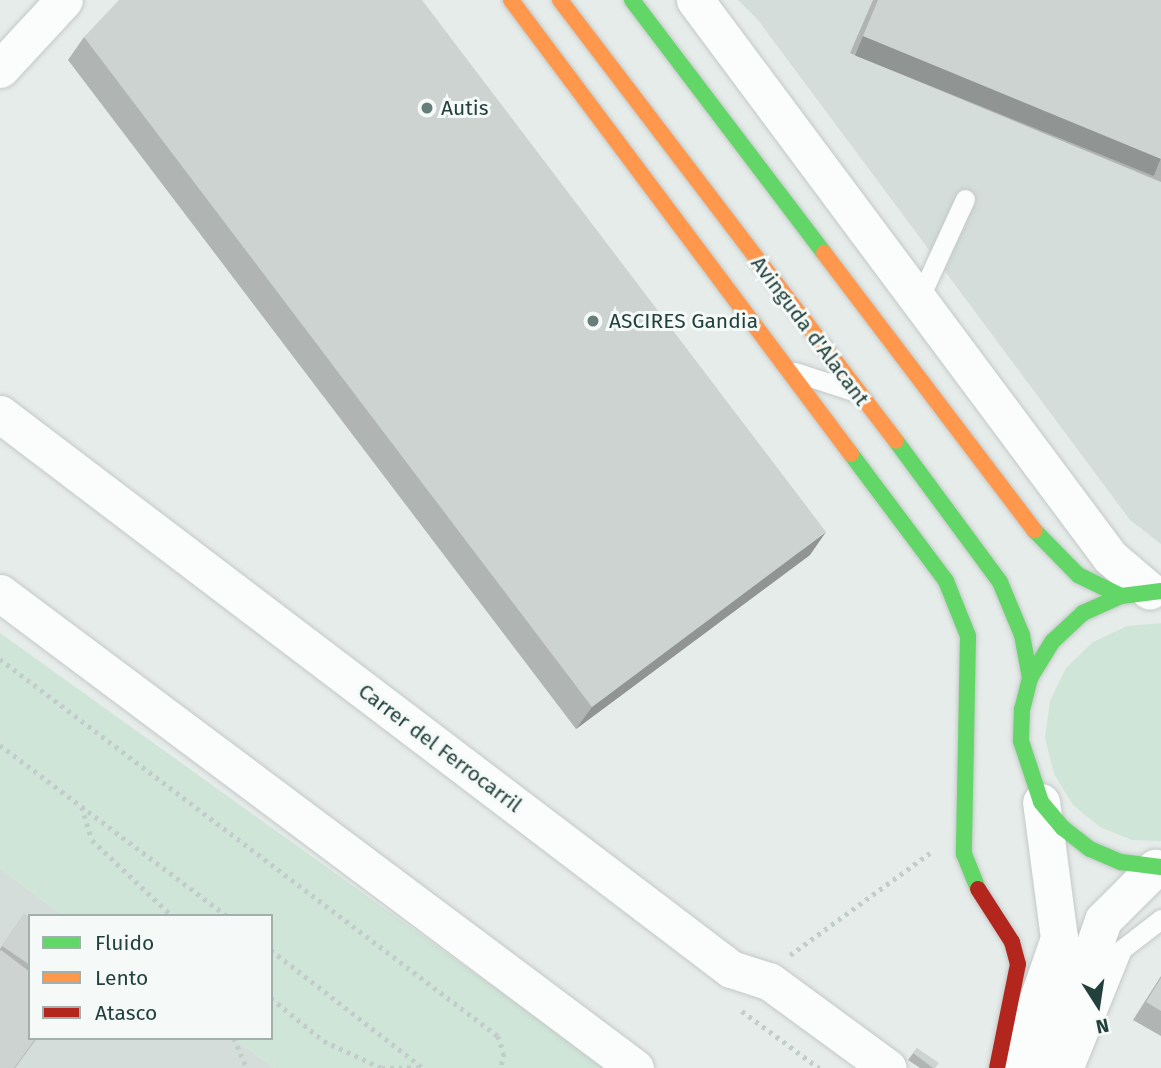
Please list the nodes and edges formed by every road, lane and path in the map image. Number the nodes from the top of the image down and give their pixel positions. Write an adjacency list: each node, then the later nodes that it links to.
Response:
1 (64, 0): 6 (street)
2 (511, 0): 9 (main road, Avinguda d'Alacant)
3 (560, 0): 10 (main road, Avinguda d'Alacant)
4 (632, 0): 13 (main road)
5 (695, 0): 8 (street)
6 (0, 69)
7 (965, 199): 8 (lane)
8 (919, 299): 13 (street)
9 (791, 371): 10 (lane); 31 (main road, Avinguda d'Alacant)
10 (855, 392): 15 (main road, Avinguda d'Alacant)
11 (0, 414): 30 (street, Carrer del Ferrocarril)
12 (0, 593): 29 (street)
13 (1144, 593): 15 (main road)
14 (0, 659): 28 (path)
15 (1030, 678): 17 (main road)
16 (0, 745): 18 (path)
17 (1041, 802): 19 (main road); 32 (street)
18 (81, 806): 20 (path); 21 (path)
19 (1158, 867): 33 (street)
20 (171, 914)
21 (223, 914)
22 (1161, 919): 34 (lane)
23 (273, 952): 27 (path)
24 (273, 1000): 27 (path)
25 (235, 1040): 26 (path)
26 (246, 1066)
27 (422, 1068)
28 (501, 1068)
29 (635, 1068)
30 (888, 1068)
31 (997, 1068)
32 (1014, 1068)
33 (1051, 1068)
34 (1074, 1068)

